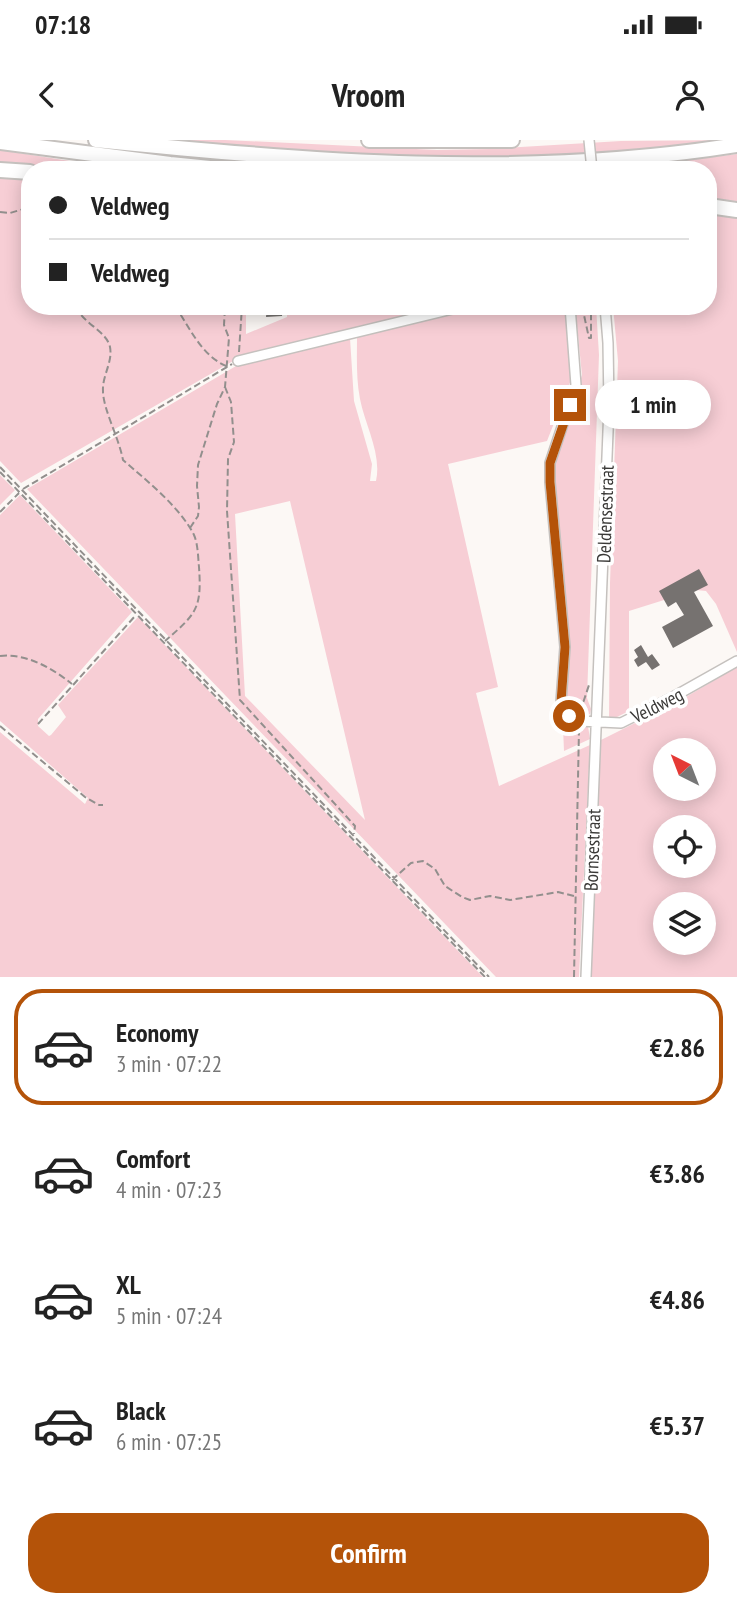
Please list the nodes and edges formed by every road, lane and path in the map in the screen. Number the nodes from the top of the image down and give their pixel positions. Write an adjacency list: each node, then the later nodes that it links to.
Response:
1 (96, 140): 8 (highway)
2 (369, 140): 3 (highway)
3 (512, 140)
4 (589, 140): 10 (street, bridge)
5 (0, 142): 7 (highway)
6 (737, 145): 9 (highway)
7 (147, 161)
8 (341, 161)
9 (582, 161)
10 (591, 161)
11 (0, 170): 12 (highway)
12 (21, 171)
13 (717, 207): 15 (highway)
14 (21, 209): 16 (path)
15 (737, 210)
16 (0, 212)
17 (80, 315): 29 (path)
18 (181, 315): 27 (path)
19 (224, 315): 27 (path)
20 (241, 315): 26 (path)
21 (428, 315): 26 (street)
22 (571, 315): 41 (street)
23 (584, 315): 24 (path)
24 (591, 315)
25 (606, 315): 43 (street, Deldensestraat)
26 (238, 361): 27 (path)
27 (227, 366): 28 (path); 29 (path)
28 (225, 387): 34 (path); 46 (path)
29 (116, 432): 32 (path); 34 (path)
30 (0, 467): 32 (path)
31 (0, 472): 32 (path)
32 (21, 491): 33 (path); 35 (path); 36 (path)
33 (0, 512)
34 (190, 529): 36 (path)
35 (137, 614): 36 (path); 40 (path)
36 (165, 641): 46 (path)
37 (0, 656): 40 (path)
38 (737, 661): 43 (street, Veldweg)
39 (591, 678): 41 (path)
40 (73, 685): 42 (path)
41 (579, 721): 43 (street, Veldweg); 48 (path)
42 (38, 723)
43 (597, 723): 52 (street, Bornsestraat)
44 (0, 726): 45 (path)
45 (103, 805)
46 (353, 837): 47 (path)
47 (393, 879): 48 (path); 49 (path); 50 (path)
48 (575, 896): 51 (path)
49 (485, 977)
50 (489, 977)
51 (574, 977)
52 (586, 977)

